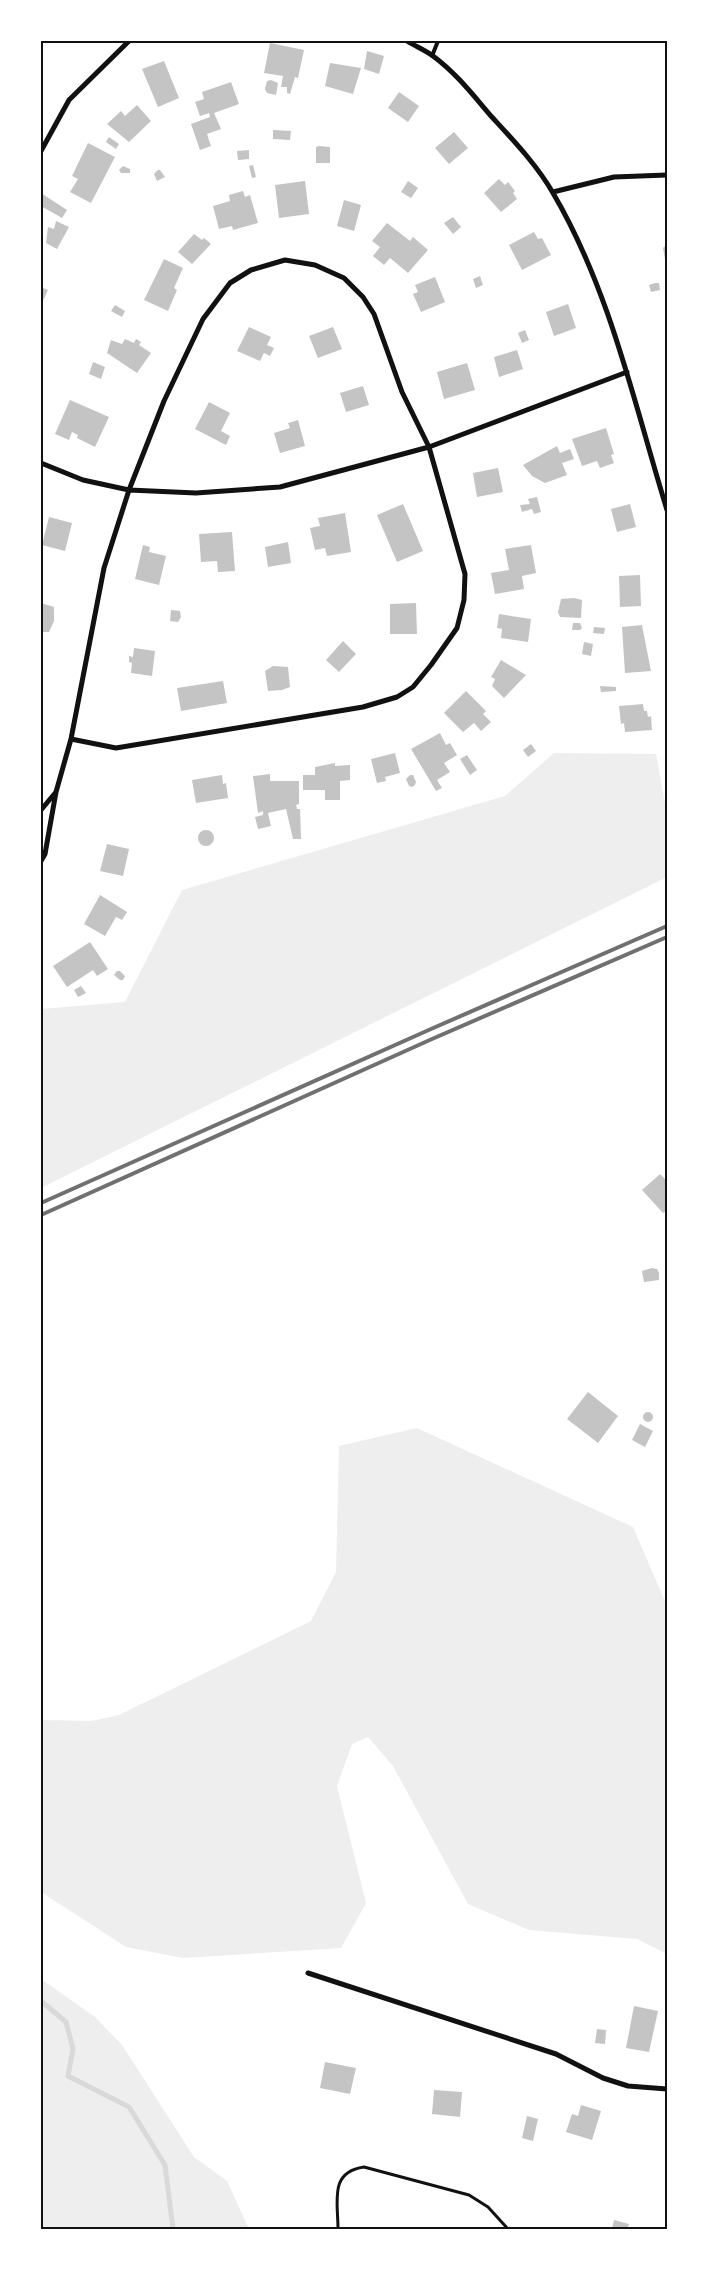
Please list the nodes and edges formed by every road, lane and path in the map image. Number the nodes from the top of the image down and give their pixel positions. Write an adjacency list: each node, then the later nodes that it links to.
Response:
1 (129, 41): 5 (street)
2 (407, 41): 4 (street)
3 (438, 41): 4 (lane)
4 (432, 56): 7 (street)
5 (41, 151)
6 (667, 176): 7 (street)
7 (552, 192): 8 (street)
8 (627, 372): 9 (street); 12 (street)
9 (429, 447): 11 (street); 11 (street); 13 (street)
10 (41, 463): 11 (street)
11 (129, 490): 13 (street)
12 (667, 510)
13 (71, 739): 14 (street)
14 (56, 792): 15 (street); 16 (street)
15 (41, 810)
16 (41, 862)
17 (308, 1973): 18 (street)
18 (667, 2089)
19 (503, 2227): 20 (path); 21 (path)
20 (338, 2229)
21 (508, 2229)

